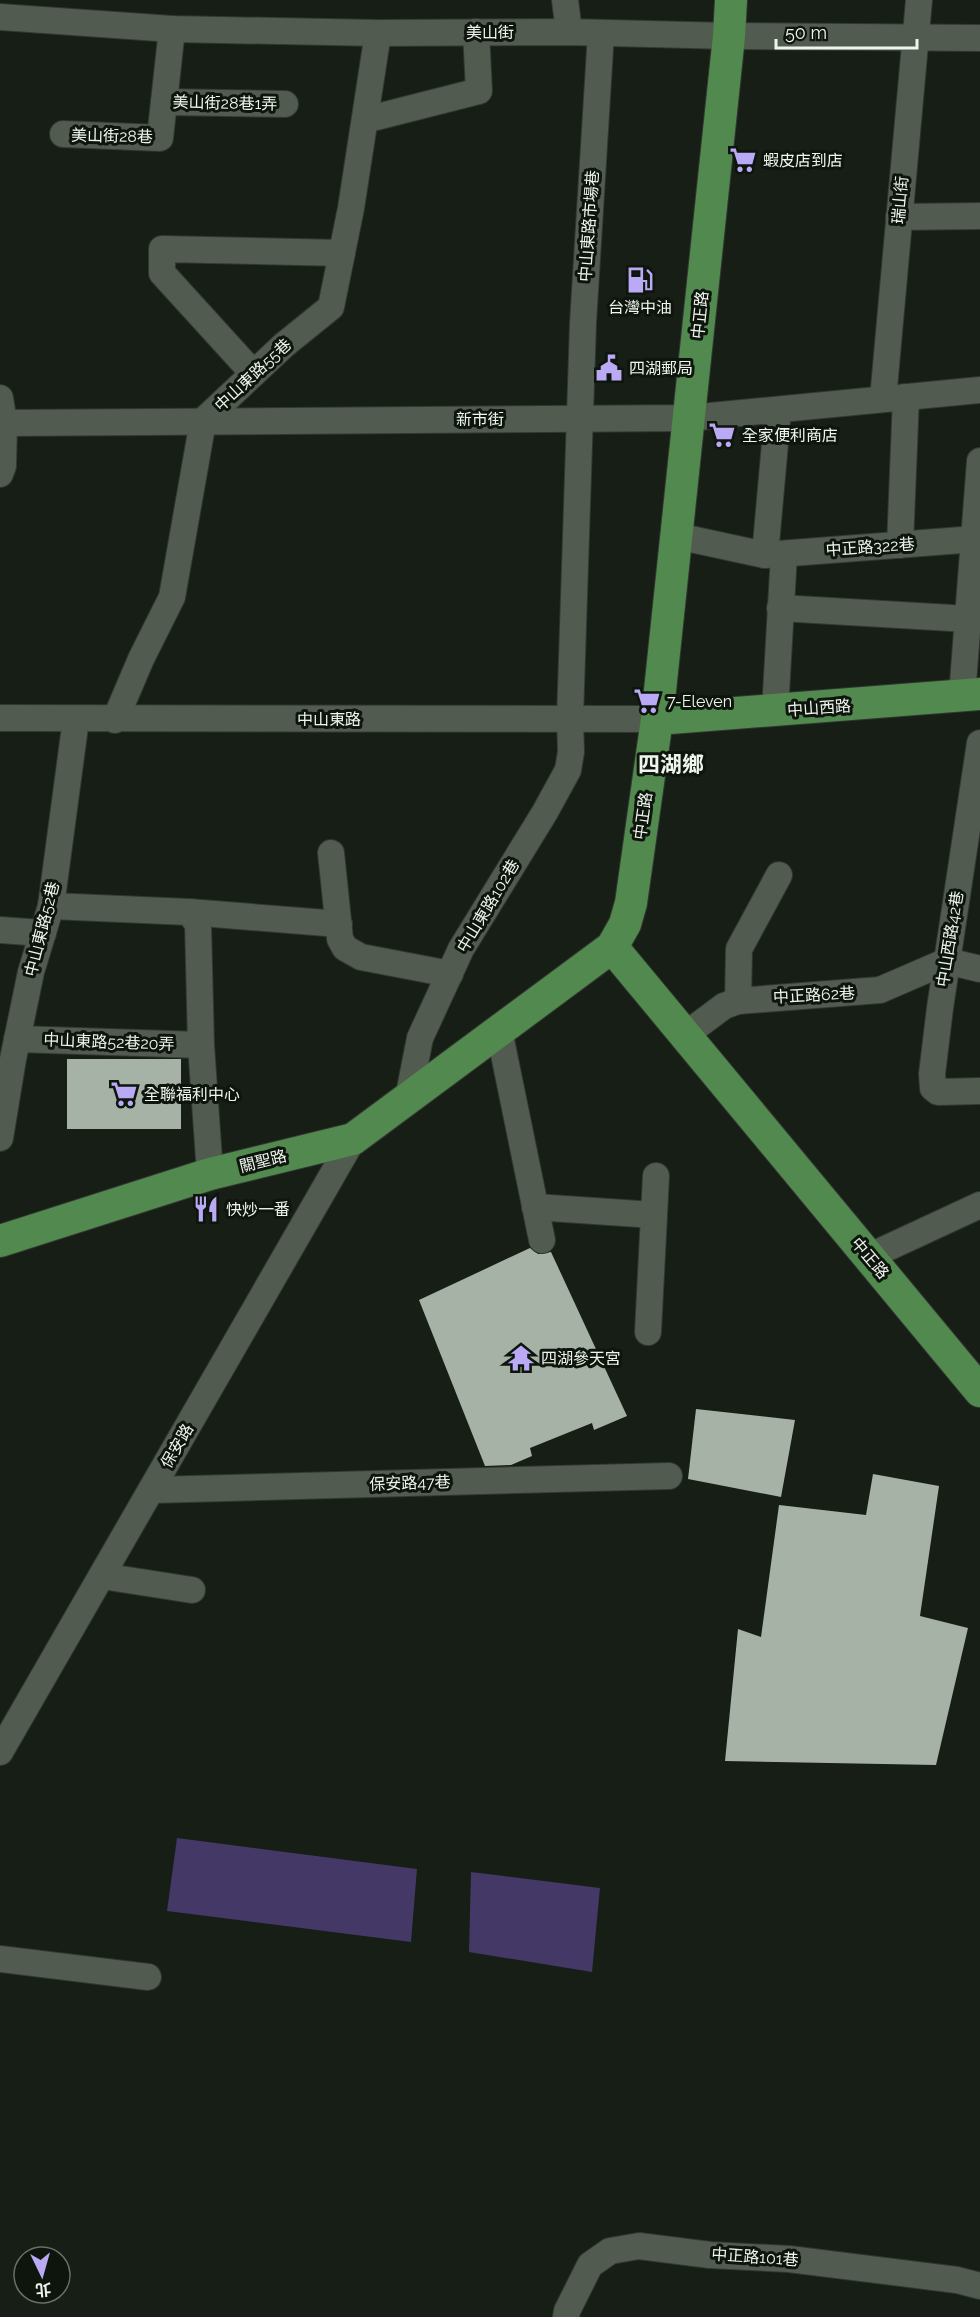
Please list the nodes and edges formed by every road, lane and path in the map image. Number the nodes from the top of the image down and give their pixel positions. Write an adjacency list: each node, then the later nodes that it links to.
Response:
1 (565, 0): 6 (street)
2 (731, 0): 10 (main road, 中正路)
3 (919, 0): 11 (street, 瑞山街)
4 (0, 17): 5 (street, 美山街)
5 (172, 29): 7 (street, 美山街); 13 (street, 美山街28巷)
6 (568, 32): 8 (street, 美山街); 9 (street, 美山街)
7 (378, 33): 8 (street, 美山街); 15 (street, 中山東路55巷)
8 (476, 33): 15 (street)
9 (601, 33): 10 (street, 美山街); 26 (street, 中山東路市場巷)
10 (729, 36): 11 (street, 美山街); 25 (main road, 中正路)
11 (916, 37): 12 (street, 美山街); 18 (street, 瑞山街)
12 (980, 38)
13 (164, 102): 14 (street, 美山街28巷1弄); 16 (street, 美山街28巷)
14 (285, 104)
15 (364, 120): 19 (street, 中山東路55巷)
16 (63, 135)
17 (980, 216): 18 (street)
18 (899, 217): 22 (street, 瑞山街)
19 (342, 253): 20 (street, 中山東路55巷); 20 (street)
20 (254, 373): 27 (street, 中山東路55巷)
21 (980, 390): 22 (street, 新市街)
22 (894, 398): 24 (street, 新市街); 32 (street, 瑞山街)
23 (2, 410): 27 (street, 新市街); 29 (street)
24 (778, 410): 25 (street, 新市街); 33 (street)
25 (689, 418): 26 (street, 新市街); 31 (main road, 中正路)
26 (581, 419): 27 (street, 新市街); 39 (street, 中山東路市場巷)
27 (203, 421): 42 (street, 中山東路55巷)
28 (980, 461): 30 (street)
29 (0, 474)
30 (977, 523): 32 (street, 中正路322巷); 35 (street)
31 (676, 536): 33 (street, 中正路322巷); 41 (main road, 中正路)
32 (900, 545): 33 (street, 中正路322巷)
33 (775, 554): 34 (street)
34 (780, 608): 35 (street); 37 (street)
35 (969, 619): 36 (street)
36 (971, 695): 37 (main road, 中山西路)
37 (775, 711): 41 (main road, 中山西路)
38 (0, 718): 40 (street, 中山東路)
39 (570, 718): 41 (street, 中山東路); 42 (street, 中山東路); 55 (street, 中山東路102巷)
40 (76, 719): 42 (street, 中山東路); 47 (street, 中山東路52巷)
41 (657, 719): 52 (main road, 中正路)
42 (115, 720)
43 (980, 743): 45 (street, 中山西路42巷)
44 (331, 853): 49 (street)
45 (971, 867): 53 (street, 中山西路42巷)
46 (779, 875): 56 (street)
47 (51, 906): 48 (street); 51 (street, 中山東路52巷)
48 (189, 912): 49 (street); 59 (street)
49 (339, 924): 55 (street)
50 (0, 930): 51 (street)
51 (43, 933): 60 (street, 中山東路52巷)
52 (612, 946): 57 (main road, 關聖路); 58 (main road, 中正路)
53 (947, 961): 54 (street); 56 (street, 中正路62巷); 61 (street, 中山西路42巷)
54 (980, 969)
55 (450, 974): 62 (street, 中山東路102巷)
56 (738, 1001): 58 (street, 中正路62巷)
57 (499, 1030): 62 (main road, 關聖路); 68 (street)
58 (685, 1035): 72 (main road, 中正路)
59 (201, 1045): 60 (street, 中山東路52巷20弄); 65 (street)
60 (10, 1052): 63 (street, 中山東路52巷)
61 (980, 1091)
62 (408, 1099): 64 (main road, 關聖路)
63 (0, 1138)
64 (353, 1139): 65 (main road, 關聖路); 76 (street, 保安路)
65 (210, 1174): 71 (main road, 關聖路)
66 (656, 1176): 69 (street)
67 (980, 1205): 72 (street)
68 (535, 1207): 69 (street); 70 (street)
69 (654, 1215): 73 (street)
70 (542, 1240)
71 (0, 1241)
72 (868, 1257): 74 (main road, 中正路)
73 (648, 1332)
74 (980, 1391)
75 (669, 1476): 76 (street, 保安路47巷)
76 (152, 1490): 77 (street, 保安路)
77 (102, 1576): 78 (street); 79 (street, 保安路)
78 (192, 1590)
79 (0, 1752)
80 (0, 1959): 81 (street)
81 (148, 1977)
82 (980, 2286): 83 (street, 中正路101巷)
83 (566, 2317)

